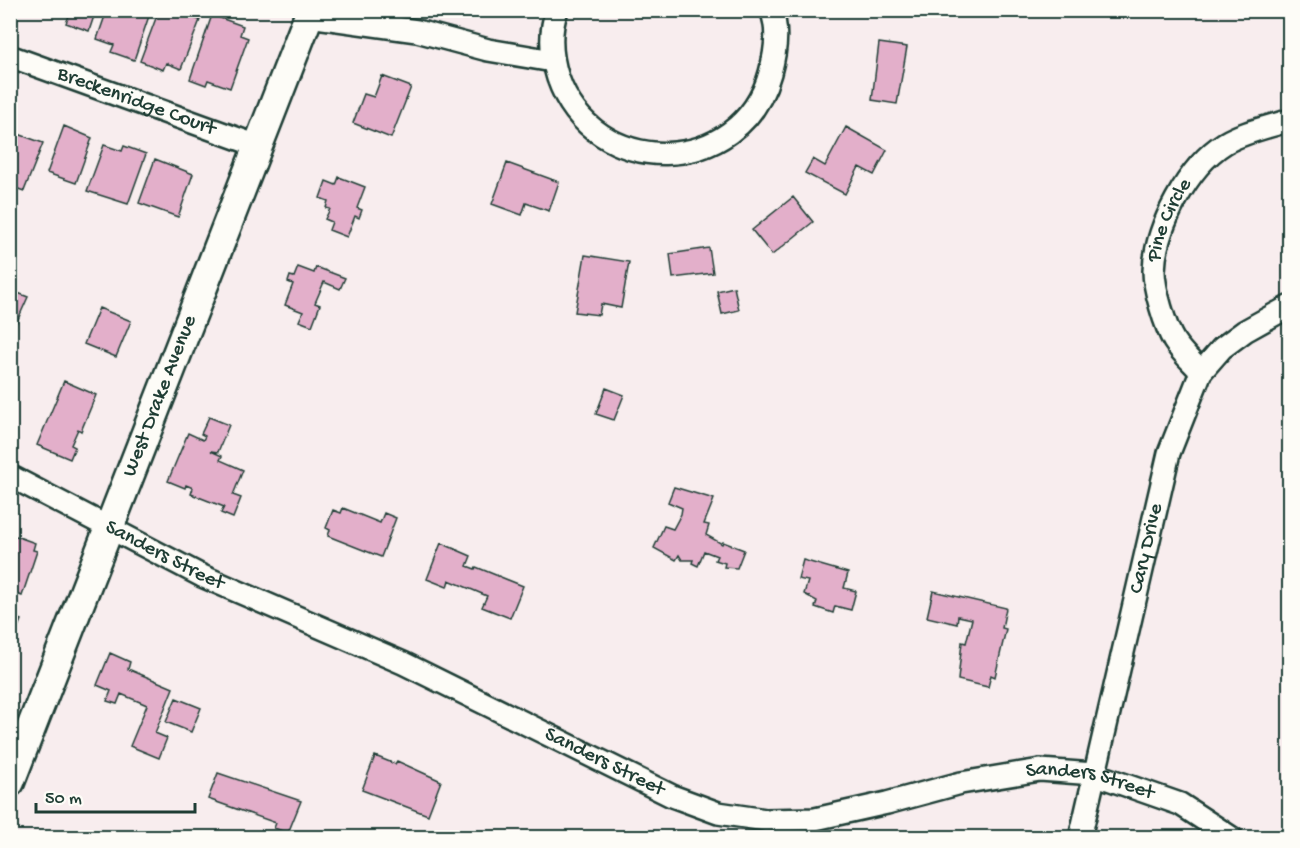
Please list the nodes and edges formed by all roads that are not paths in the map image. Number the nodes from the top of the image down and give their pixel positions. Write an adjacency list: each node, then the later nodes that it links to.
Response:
1 (557, 10): 5 (street)
2 (771, 10): 5 (street)
3 (310, 14): 5 (street); 7 (street, West Drake Avenue)
4 (15, 58): 7 (street, Breckenridge Court)
5 (553, 61)
6 (1290, 120): 9 (street, Pine Circle)
7 (258, 146): 11 (street, West Drake Avenue)
8 (1290, 306): 9 (street, Cary Drive)
9 (1201, 372): 12 (street, Cary Drive)
10 (10, 476): 11 (street, Sanders Street)
11 (109, 529): 12 (street, Sanders Street); 13 (street, West Drake Avenue)
12 (1094, 774): 14 (street, Cary Drive); 15 (street, Sanders Street)
13 (10, 782)
14 (1080, 837)
15 (1232, 837)

